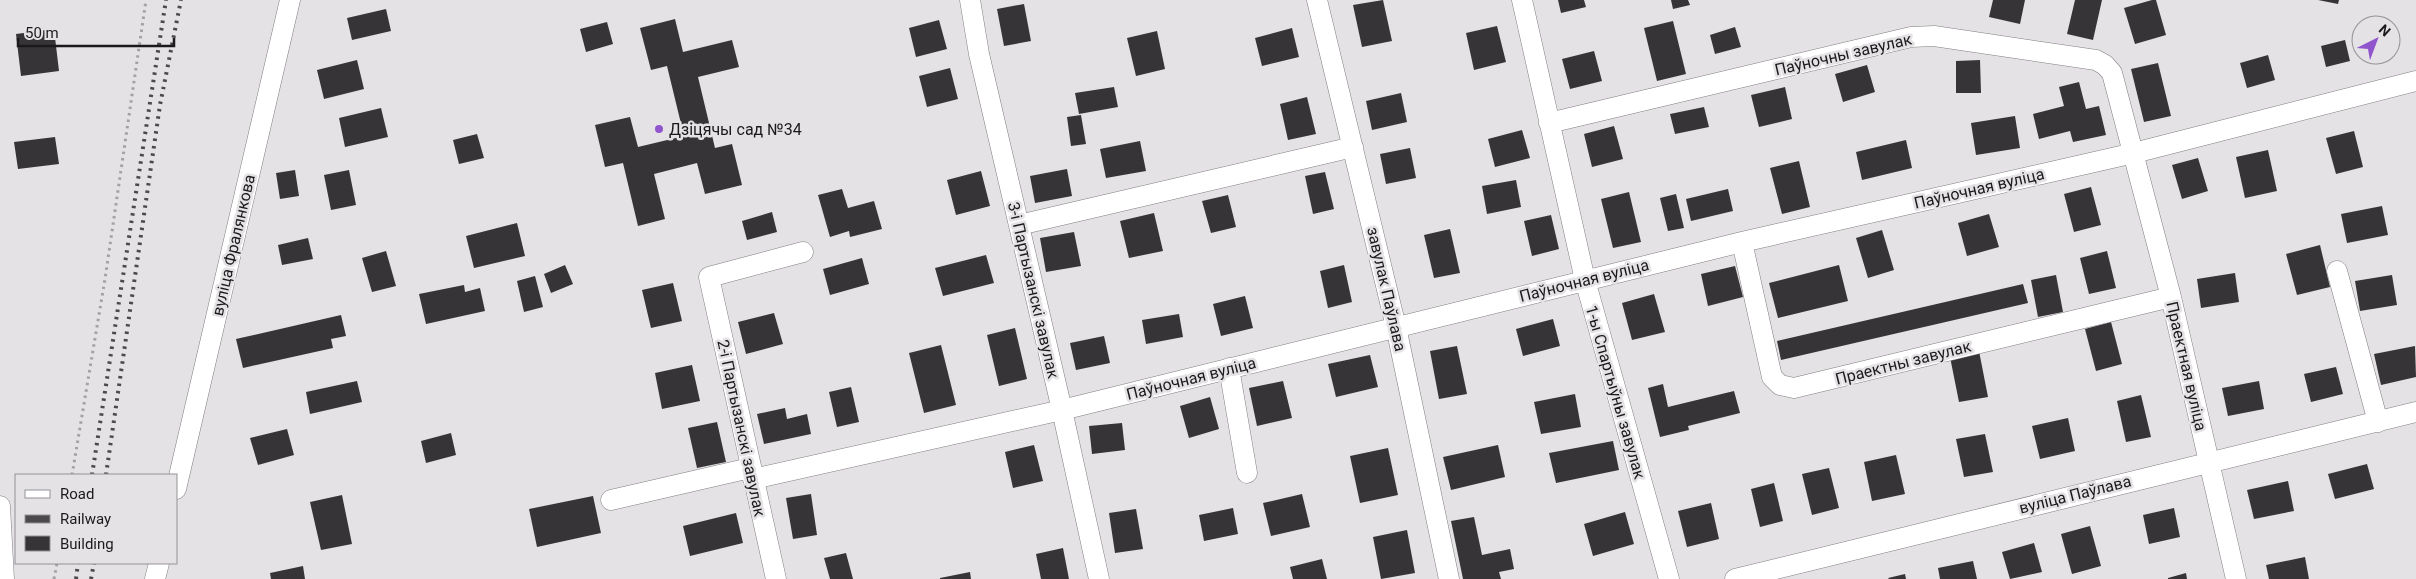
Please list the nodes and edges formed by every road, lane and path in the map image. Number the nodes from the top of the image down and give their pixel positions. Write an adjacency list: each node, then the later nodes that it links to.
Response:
1 (146, 0): 24 (path)
2 (290, 0): 25 (street, вуліца Фралянкова)
3 (970, 0): 10 (street, 3-і Партызанскі завулак)
4 (1317, 0): 8 (street, завулак Паўлава)
5 (1522, 0): 7 (street, 1-ы Спартыўны завулак)
6 (2416, 81): 9 (street, Паўночная вуліца)
7 (1549, 123): 9 (street, Паўночны завулак); 14 (street, 1-ы Спартыўны завулак)
8 (1353, 147): 10 (street); 16 (street, завулак Паўлава)
9 (2134, 153): 11 (street, Паўночная вуліца); 15 (street, Праектная вуліца)
10 (1019, 225): 18 (street, 3-і Партызанскі завулак)
11 (1742, 242): 14 (street, Паўночная вуліца); 15 (street, Праектны завулак)
12 (803, 252): 22 (street, 2-і Партызанскі завулак)
13 (2336, 271): 20 (street)
14 (1585, 280): 16 (street, Паўночная вуліца); 36 (street, 1-ы Спартыўны завулак)
15 (2171, 297): 21 (street, Праектная вуліца)
16 (1396, 327): 17 (street, Паўночная вуліца); 35 (street, завулак Паўлава)
17 (1229, 368): 18 (street, Паўночная вуліца); 23 (street)
18 (1062, 410): 22 (street, Паўночная вуліца); 34 (street, 3-і Партызанскі завулак)
19 (2416, 412): 20 (street, вуліца Паўлава)
20 (2378, 422): 21 (street, вуліца Паўлава)
21 (2209, 461): 37 (street, вуліца Паўлава); 38 (street, Праектная вуліца)
22 (752, 473): 26 (street, Паўночная вуліца); 33 (street, 2-і Партызанскі завулак)
23 (1247, 473)
24 (72, 474)
25 (178, 480)
26 (611, 500)
27 (0, 506): 30 (street)
28 (57, 564): 31 (path)
29 (159, 564): 32 (street)
30 (4, 579)
31 (54, 579)
32 (155, 579)
33 (776, 579)
34 (1099, 579)
35 (1449, 579)
36 (1669, 579)
37 (1734, 579)
38 (2236, 579)

